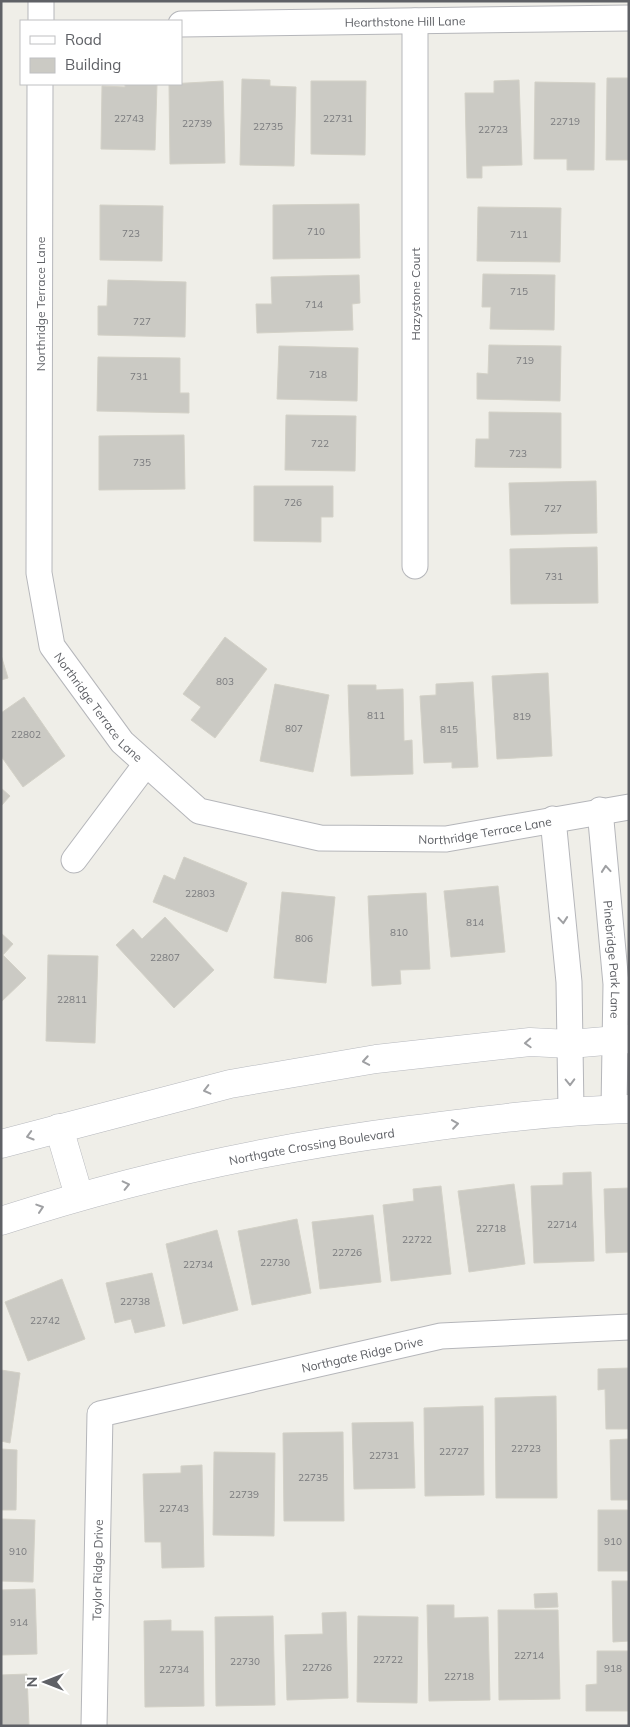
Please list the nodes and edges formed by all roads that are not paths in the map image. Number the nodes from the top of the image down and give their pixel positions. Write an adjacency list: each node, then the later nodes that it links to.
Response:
1 (41, 1): 3 (street)
2 (629, 18): 4 (street, Hearthstone Hill Lane)
3 (41, 20)
4 (415, 21): 5 (street, Hearthstone Hill Lane); 7 (street, Hazystone Court)
5 (182, 24)
6 (40, 85): 8 (street, Northridge Terrace Lane)
7 (415, 566)
8 (146, 764): 11 (street, Northridge Terrace Lane); 12 (street)
9 (629, 807): 10 (street, Northridge Terrace Lane)
10 (600, 810): 11 (street, Northridge Terrace Lane); 13 (street, Pinebridge Park Lane, one-way to 10)
11 (553, 819): 14 (street, one-way to 14)
12 (74, 860)
13 (622, 1040): 14 (main road); 15 (street, Pinebridge Park Lane)
14 (570, 1044): 16 (street, one-way to 16); 17 (main road, one-way to 17)
15 (621, 1109): 16 (main road, Northgate Crossing Boulevard)
16 (571, 1110): 19 (main road, Northgate Crossing Boulevard, one-way to 16)
17 (59, 1128): 18 (main road, one-way to 18); 19 (main road)
18 (1, 1144)
19 (79, 1196): 20 (main road, Northgate Crossing Boulevard, one-way to 19)
20 (1, 1221)
21 (629, 1327): 22 (street, Northgate Ridge Drive)
22 (100, 1414): 23 (street, Taylor Ridge Drive)
23 (94, 1726)

